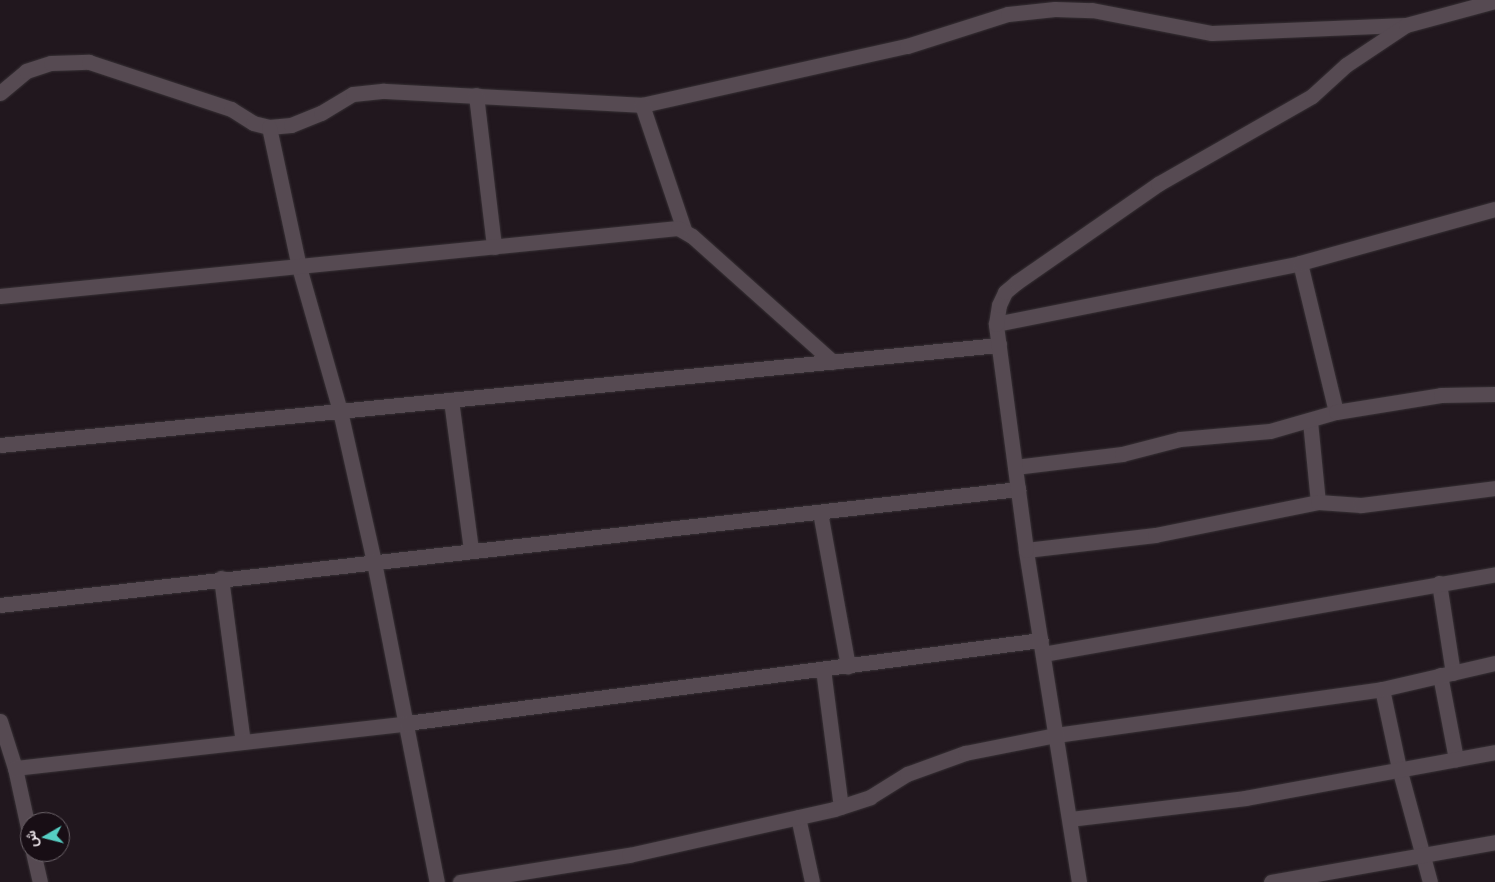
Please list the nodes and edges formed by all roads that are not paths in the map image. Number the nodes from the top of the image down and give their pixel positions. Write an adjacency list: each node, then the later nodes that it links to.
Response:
1 (1495, 1): 2 (street)
2 (1406, 24): 5 (street); 13 (street)
3 (0, 93): 6 (street)
4 (476, 95): 5 (street); 6 (street); 9 (street)
5 (642, 105): 8 (street)
6 (269, 127): 11 (street)
7 (1495, 209): 10 (street)
8 (684, 230): 9 (street); 15 (street)
9 (494, 247): 11 (street)
10 (1300, 263): 13 (street); 19 (street)
11 (299, 267): 12 (street); 18 (street)
12 (0, 296)
13 (996, 324): 14 (street)
14 (999, 345): 15 (street); 22 (street)
15 (833, 362): 17 (street)
16 (1495, 394): 19 (street)
17 (451, 400): 18 (street); 27 (street)
18 (340, 411): 21 (street); 29 (street)
19 (1336, 412): 20 (street)
20 (1310, 421): 22 (street); 25 (street)
21 (0, 446)
22 (1015, 466): 24 (street)
23 (1495, 488): 25 (street)
24 (1018, 489): 26 (street); 28 (street)
25 (1318, 502): 28 (street)
26 (820, 512): 27 (street); 36 (street)
27 (471, 550): 29 (street)
28 (1026, 550): 34 (street)
29 (374, 562): 31 (street); 41 (street)
30 (1495, 574): 32 (street)
31 (221, 578): 33 (street); 43 (street)
32 (1439, 583): 34 (street); 38 (street)
33 (0, 605)
34 (1042, 647): 36 (street); 42 (street)
35 (1495, 663): 38 (street)
36 (848, 666): 37 (street)
37 (823, 670): 41 (street); 48 (street)
38 (1446, 674): 39 (street); 45 (street)
39 (1382, 689): 42 (street); 47 (street)
40 (0, 721): 46 (street)
41 (407, 723): 43 (street); 56 (street)
42 (1056, 735): 48 (street); 51 (street)
43 (244, 742): 46 (street)
44 (1495, 752): 45 (street)
45 (1456, 759): 47 (street)
46 (15, 768): 49 (street)
47 (1398, 768): 51 (street); 53 (street)
48 (842, 806): 50 (street)
49 (25, 812)
50 (798, 817): 57 (street); 58 (street)
51 (1070, 819): 59 (street)
52 (1495, 842): 53 (street)
53 (1423, 855): 60 (street); 61 (street)
54 (35, 862): 55 (street)
55 (40, 882)
56 (437, 882)
57 (460, 882)
58 (812, 882)
59 (1080, 882)
60 (1270, 882)
61 (1430, 882)

